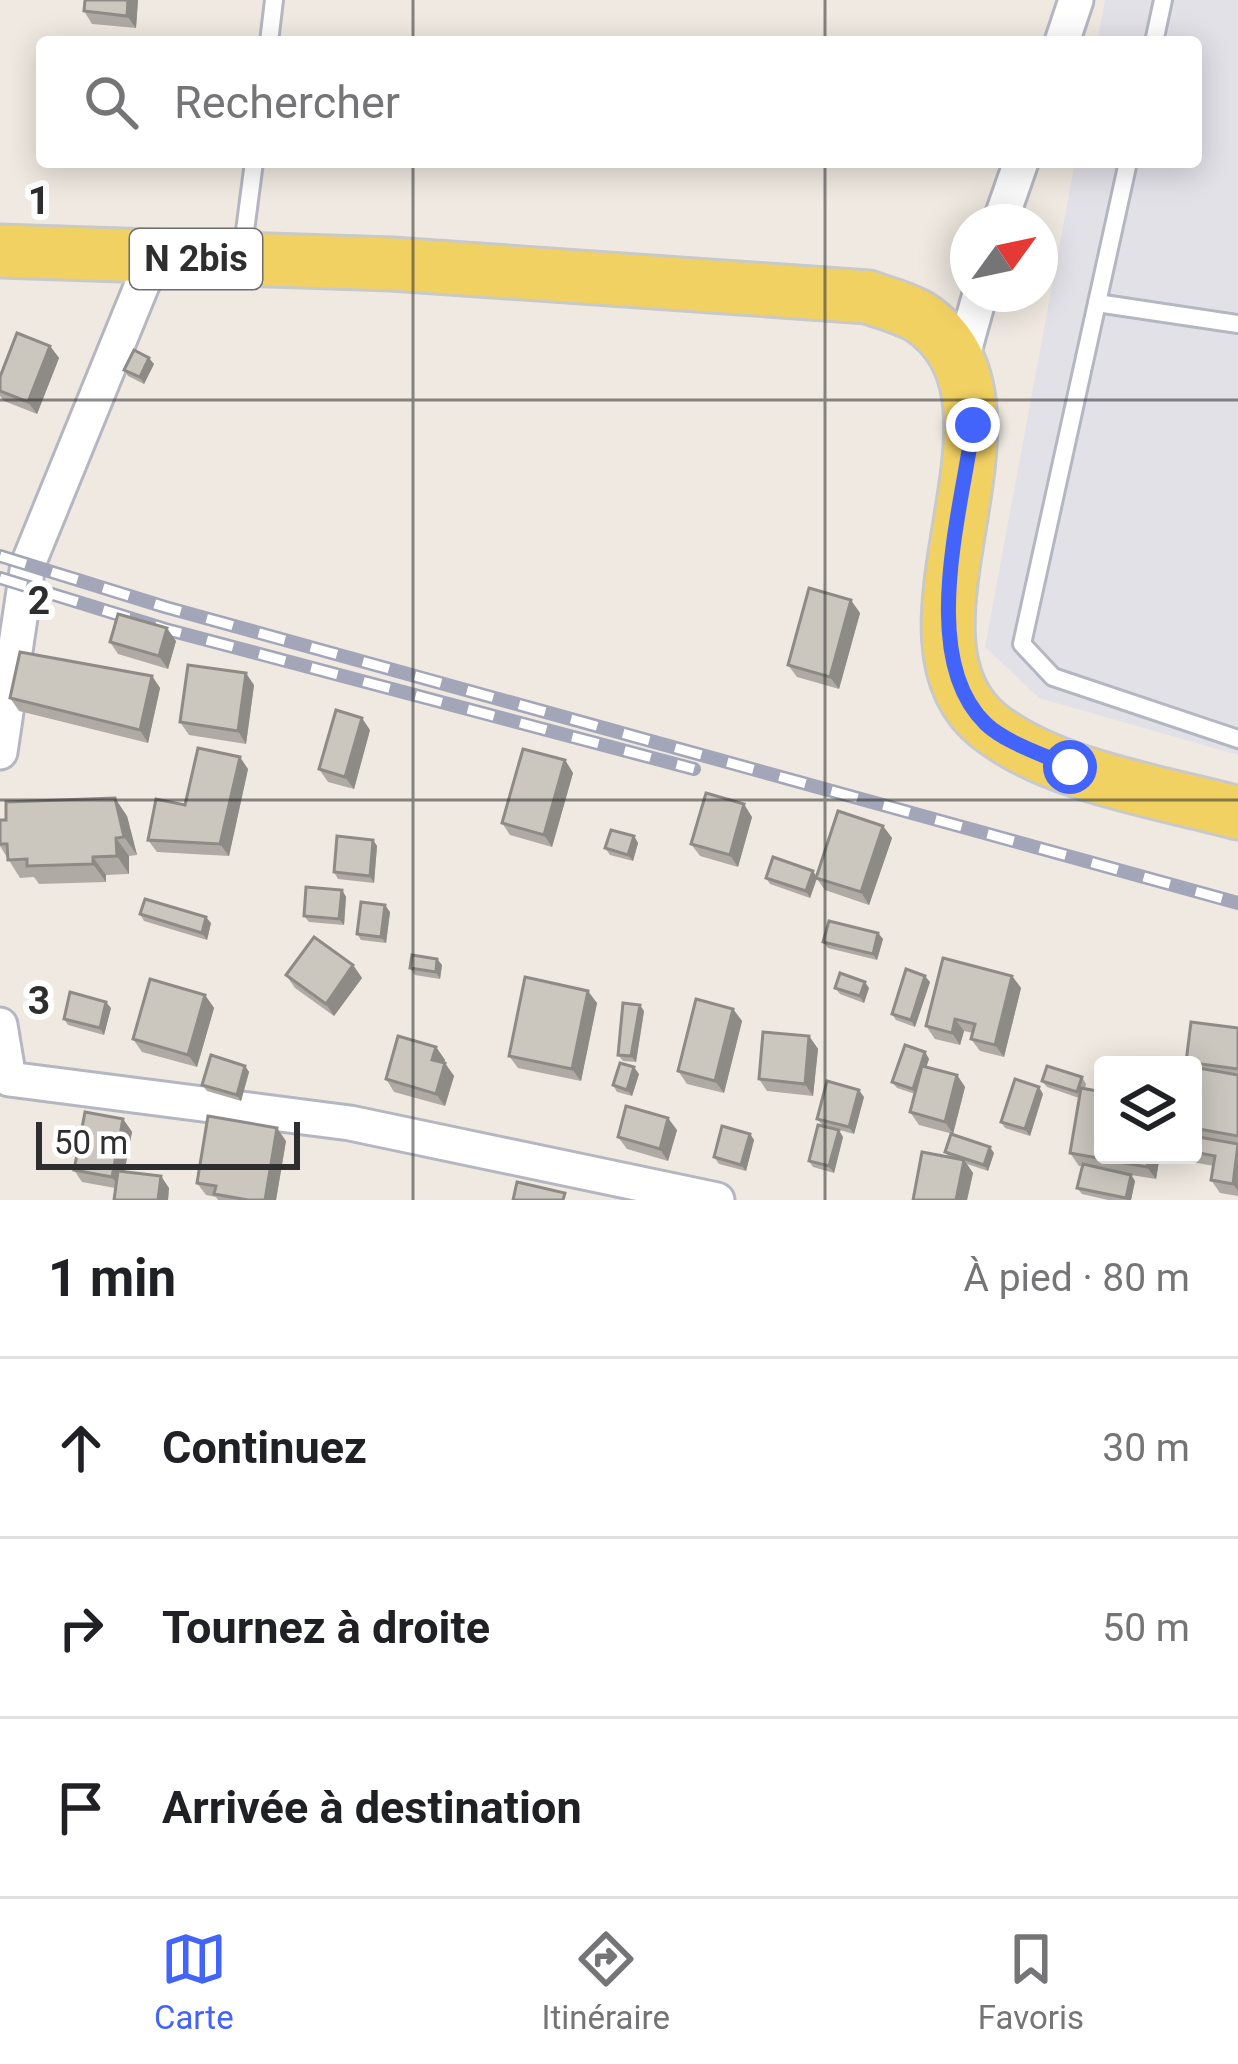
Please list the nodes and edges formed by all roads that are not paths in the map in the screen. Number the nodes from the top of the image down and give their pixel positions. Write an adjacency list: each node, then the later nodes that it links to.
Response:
1 (274, 0): 4 (lane)
2 (1076, 0): 5 (street)
3 (1163, 0): 6 (lane)
4 (269, 36)
5 (1063, 36)
6 (1155, 36)
7 (253, 168): 13 (lane)
8 (1019, 168): 10 (street)
9 (1127, 168): 14 (lane)
10 (1006, 204)
11 (0, 251): 12 (main road, N 2bis)
12 (153, 258): 13 (main road, N 2bis); 19 (street)
13 (242, 261): 17 (main road, N 2bis)
14 (1097, 303): 16 (lane); 18 (lane)
15 (975, 312): 17 (street)
16 (1238, 324)
17 (961, 362): 20 (main road)
18 (1238, 740)
19 (0, 752)
20 (1238, 813)
21 (0, 1025): 22 (street)
22 (717, 1200)

